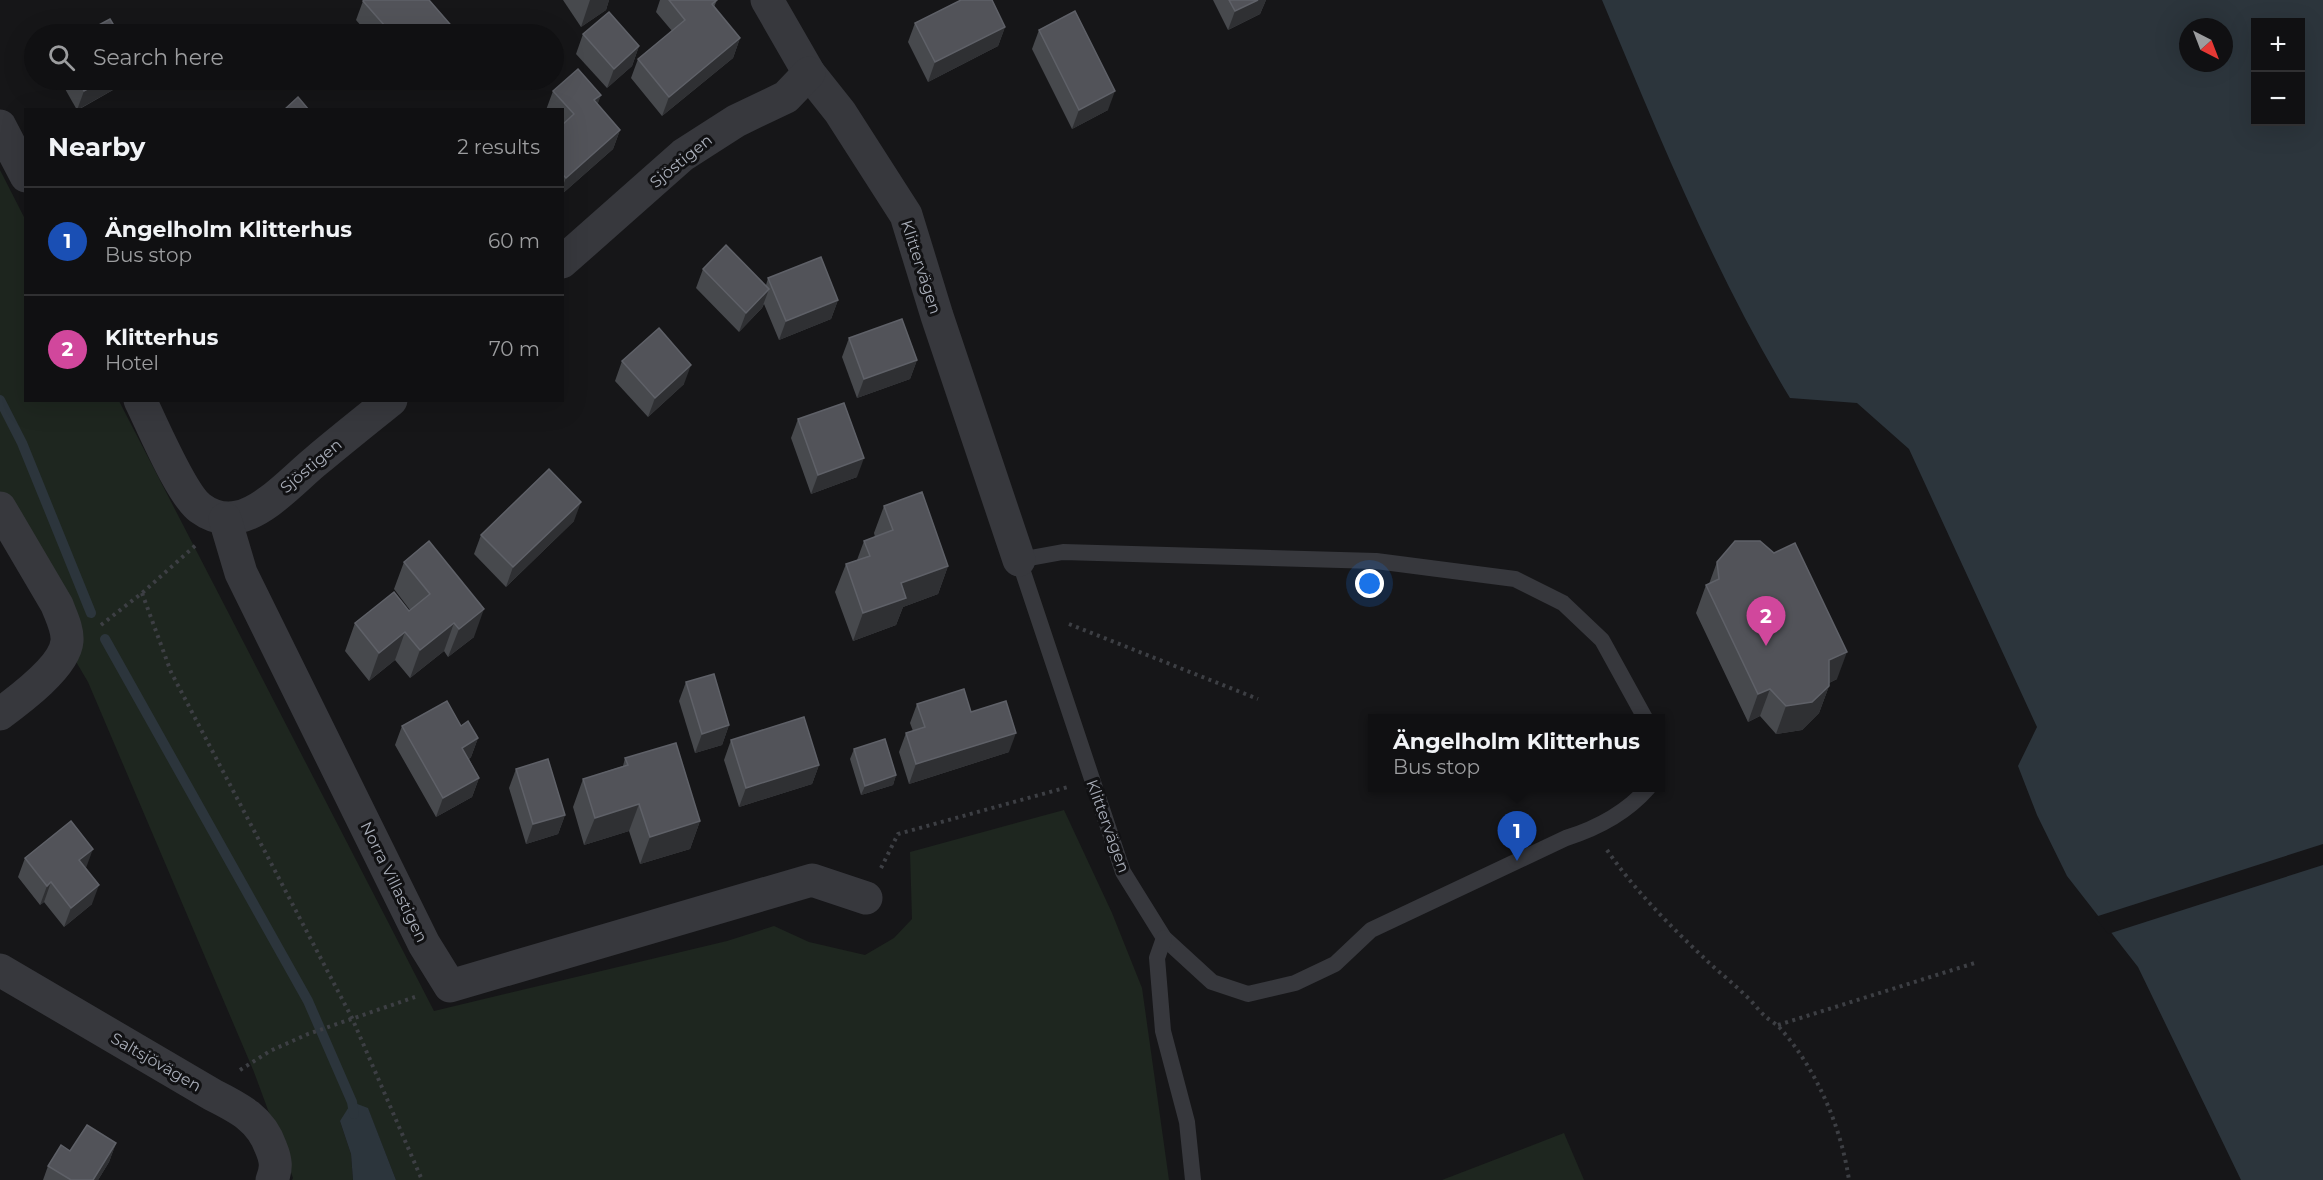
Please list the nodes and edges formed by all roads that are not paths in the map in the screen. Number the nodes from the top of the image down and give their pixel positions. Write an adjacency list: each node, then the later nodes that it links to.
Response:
1 (767, 0): 2 (street, Klittervägen)
2 (809, 74): 5 (street, Sjöstigen); 10 (street, Klittervägen)
3 (0, 126): 4 (street)
4 (24, 172)
5 (564, 260)
6 (141, 402): 9 (street)
7 (389, 402): 9 (street, Sjöstigen)
8 (0, 508): 11 (street)
9 (225, 519): 14 (street, Norra Villastigen)
10 (1019, 560): 12 (lane); 15 (lane, Klittervägen)
11 (0, 714)
12 (1643, 714)
13 (1644, 792): 15 (lane, Klittervägen)
14 (866, 898)
15 (1164, 938): 18 (lane)
16 (0, 970): 17 (street, Saltsjövägen)
17 (272, 1180)
18 (1193, 1180)

